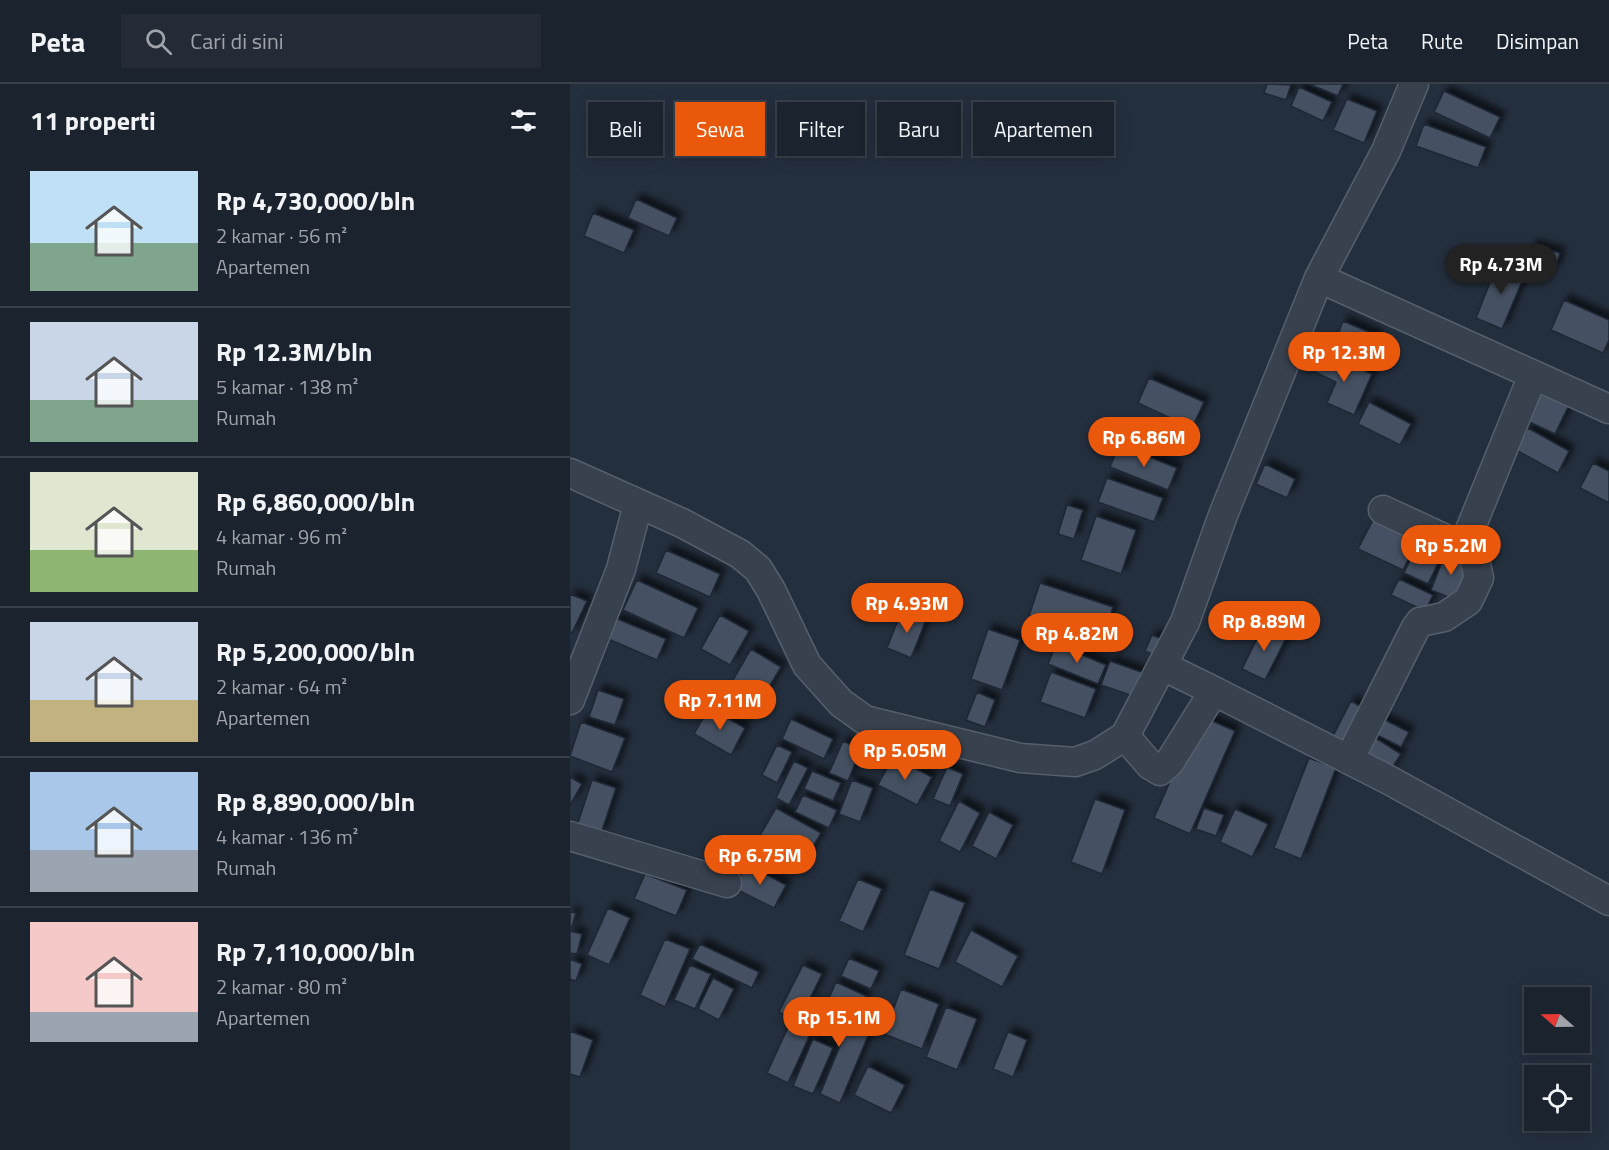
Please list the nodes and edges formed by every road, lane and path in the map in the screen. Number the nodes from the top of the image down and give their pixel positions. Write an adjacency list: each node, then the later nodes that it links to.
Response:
1 (1414, 84): 2 (street)
2 (1319, 278): 3 (street); 9 (street)
3 (1533, 375): 4 (street); 8 (street)
4 (1609, 409)
5 (570, 473): 6 (street)
6 (638, 504): 11 (street); 12 (street)
7 (1383, 510): 8 (street)
8 (1463, 547): 13 (street)
9 (1163, 666): 10 (street); 12 (street)
10 (1214, 691): 12 (street); 13 (street)
11 (570, 700)
12 (1125, 736)
13 (1349, 760): 16 (street)
14 (570, 836): 15 (street)
15 (727, 883)
16 (1609, 901)

